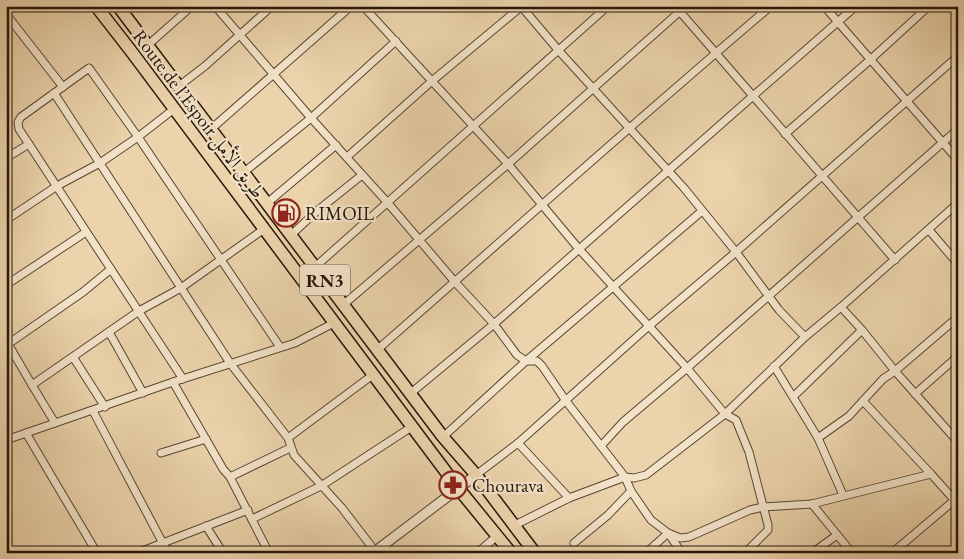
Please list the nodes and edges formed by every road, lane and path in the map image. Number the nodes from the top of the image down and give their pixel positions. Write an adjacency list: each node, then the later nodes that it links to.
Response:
1 (96, 6): 33 (highway, Route de l’Espoir طريق الأمل / RN3)
2 (118, 6): 20 (highway, Route de l’Espoir طريق الأمل / RN3)
3 (192, 6): 20 (street)
4 (215, 6): 18 (street)
5 (272, 6): 18 (street)
6 (351, 6): 25 (street)
7 (363, 6): 19 (street)
8 (522, 6): 21 (street); 26 (street)
9 (608, 6): 21 (street)
10 (686, 6): 15 (street)
11 (771, 6): 22 (street)
12 (824, 6): 17 (street)
13 (856, 6): 17 (street)
14 (929, 6): 24 (street)
15 (677, 9): 22 (street); 29 (street)
16 (6, 14): 28 (street)
17 (838, 23): 24 (street); 31 (street)
18 (239, 35): 25 (street); 27 (street)
19 (396, 41): 26 (street); 34 (street)
20 (148, 45): 27 (highway, Route de l’Espoir طريق الأمل / RN3)
21 (559, 51): 29 (street); 35 (street)
22 (716, 53): 31 (street); 36 (street)
23 (958, 56): 32 (street)
24 (870, 60): 32 (street); 39 (street)
25 (275, 75): 34 (street); 38 (street)
26 (432, 81): 35 (street); 44 (street)
27 (179, 86): 38 (highway, Route de l’Espoir طريق الأمل / RN3)
28 (63, 87): 30 (street); 40 (street)
29 (593, 89): 36 (street); 48 (street)
30 (54, 94): 42 (street); 47 (street)
31 (753, 96): 39 (street); 49 (street)
32 (907, 101): 41 (street); 52 (street)
33 (174, 109): 40 (street); 61 (highway, Route de l’Espoir طريق الأمل / RN3)
34 (311, 118): 43 (street); 50 (street)
35 (472, 126): 48 (street); 54 (street)
36 (630, 127): 49 (street); 57 (street)
37 (958, 128): 41 (street)
38 (210, 130): 50 (highway, Route de l’Espoir طريق الأمل / RN3)
39 (785, 134): 52 (street)
40 (138, 137): 47 (street); 68 (street)
41 (942, 142): 46 (street); 59 (street)
42 (29, 144): 45 (street); 53 (street)
43 (336, 145): 44 (street); 56 (street)
44 (347, 157): 51 (street)
45 (6, 158)
46 (958, 160)
47 (100, 163): 53 (street); 76 (street)
48 (508, 164): 57 (street); 65 (street)
49 (667, 170): 58 (street); 66 (street)
50 (243, 173): 56 (highway, Route de l’Espoir طريق الأمل / RN3)
51 (362, 175): 54 (street); 64 (street)
52 (822, 176): 59 (street); 67 (street)
53 (57, 186): 60 (street); 63 (street)
54 (387, 202): 65 (street); 71 (street)
55 (958, 203): 62 (street)
56 (266, 204): 64 (highway, Route de l’Espoir طريق الأمل / RN3)
57 (543, 206): 66 (street); 73 (street)
58 (702, 211): 67 (street); 75 (street)
59 (858, 217): 69 (street); 77 (street)
60 (6, 220)
61 (264, 229): 68 (street); 82 (highway, Route de l’Espoir طريق الأمل / RN3)
62 (929, 230): 69 (street); 70 (street)
63 (86, 232): 72 (street); 74 (street)
64 (290, 236): 71 (highway, Route de l’Espoir طريق الأمل / RN3)
65 (420, 240): 73 (street); 78 (street)
66 (580, 248): 75 (street); 83 (street)
67 (736, 252): 77 (street); 84 (street)
68 (220, 260): 76 (street); 89 (street)
69 (895, 260): 79 (street)
70 (958, 264)
71 (315, 267): 78 (highway, Route de l’Espoir طريق الأمل / RN3)
72 (111, 269): 80 (street); 88 (street)
73 (455, 282): 83 (street); 90 (street)
74 (6, 285)
75 (614, 287): 84 (street); 93 (street)
76 (181, 288): 80 (street); 94 (street)
77 (769, 295): 87 (street); 96 (street)
78 (343, 305): 90 (highway, Route de l’Espoir طريق الأمل / RN3)
79 (841, 307): 85 (street); 87 (street)
80 (139, 311): 86 (street); 99 (street)
81 (958, 317): 97 (street)
82 (334, 323): 89 (street); 98 (highway, Route de l’Espoir طريق الأمل / RN3)
83 (494, 324): 93 (street); 103 (street)
84 (650, 325): 96 (street); 107 (street)
85 (862, 330): 97 (street); 105 (street)
86 (109, 332): 92 (street); 102 (street)
87 (805, 338): 95 (street)
88 (7, 343): 101 (street)
89 (280, 347): 94 (street)
90 (377, 350): 103 (highway, Route de l’Espoir طريق الأمل / RN3)
91 (958, 356): 104 (street)
92 (73, 357): 101 (street); 108 (street)
93 (526, 361): 107 (street); 114 (street)
94 (230, 363): 99 (street); 115 (street)
95 (774, 366): 105 (street); 110 (street)
96 (687, 368): 110 (street); 121 (street)
97 (895, 371): 104 (street); 106 (street)
98 (374, 374): 112 (highway, Route de l’Espoir طريق الأمل / RN3); 115 (street)
99 (183, 379): 100 (street)
100 (173, 382): 102 (street); 117 (street)
101 (32, 385): 111 (street)
102 (143, 393): 108 (street)
103 (411, 393): 114 (highway, Route de l’Espoir طريق الأمل / RN3)
104 (915, 394): 119 (street)
105 (794, 396): 116 (street)
106 (863, 401): 116 (street); 124 (street)
107 (566, 402): 120 (street); 121 (street)
108 (105, 406): 109 (street)
109 (93, 411): 111 (street); 143 (street)
110 (725, 414): 126 (street); 135 (street)
111 (55, 423): 113 (street)
112 (413, 426): 128 (street); 129 (highway, Route de l’Espoir طريق الأمل / RN3)
113 (26, 433): 118 (street); 148 (street)
114 (443, 436): 125 (highway, Route de l’Espoir طريق الأمل / RN3)
115 (288, 438): 122 (street)
116 (818, 438): 131 (street)
117 (206, 439): 123 (street); 127 (street)
118 (6, 440)
119 (958, 442)
120 (518, 443): 125 (street); 132 (street)
121 (601, 446): 126 (street)
122 (290, 448): 127 (street); 128 (street)
123 (161, 453)
124 (931, 474): 131 (street); 133 (street)
125 (476, 475): 129 (street); 139 (highway, Route de l’Espoir طريق الأمل / RN3)
126 (625, 476): 130 (street); 132 (street)
127 (230, 477): 136 (street)
128 (321, 486): 137 (street); 146 (street)
129 (458, 488): 141 (highway, Route de l’Espoir طريق الأمل / RN3); 146 (street)
130 (631, 491): 140 (street); 144 (street)
131 (843, 495): 134 (street)
132 (569, 498): 139 (street)
133 (957, 501): 161 (street)
134 (812, 504): 135 (street); 142 (street)
135 (763, 507): 140 (street); 158 (street)
136 (248, 510): 137 (street); 138 (street)
137 (252, 519): 152 (street)
138 (206, 526): 143 (street); 151 (street)
139 (513, 526): 155 (highway, Route de l’Espoir طريق الأمل / RN3)
140 (668, 533): 156 (street); 157 (street)
141 (497, 536): 153 (street); 154 (highway, Route de l’Espoir طريق الأمل / RN3)
142 (837, 536): 159 (street); 160 (street)
143 (163, 542): 149 (street); 150 (street)
144 (574, 542)
145 (6, 545): 147 (street)
146 (374, 552)
147 (11, 553)
148 (97, 553)
149 (137, 553)
150 (168, 553)
151 (223, 553)
152 (269, 553)
153 (477, 553)
154 (511, 553)
155 (534, 553)
156 (646, 553)
157 (682, 553)
158 (745, 553)
159 (812, 553)
160 (852, 553)
161 (892, 553)

